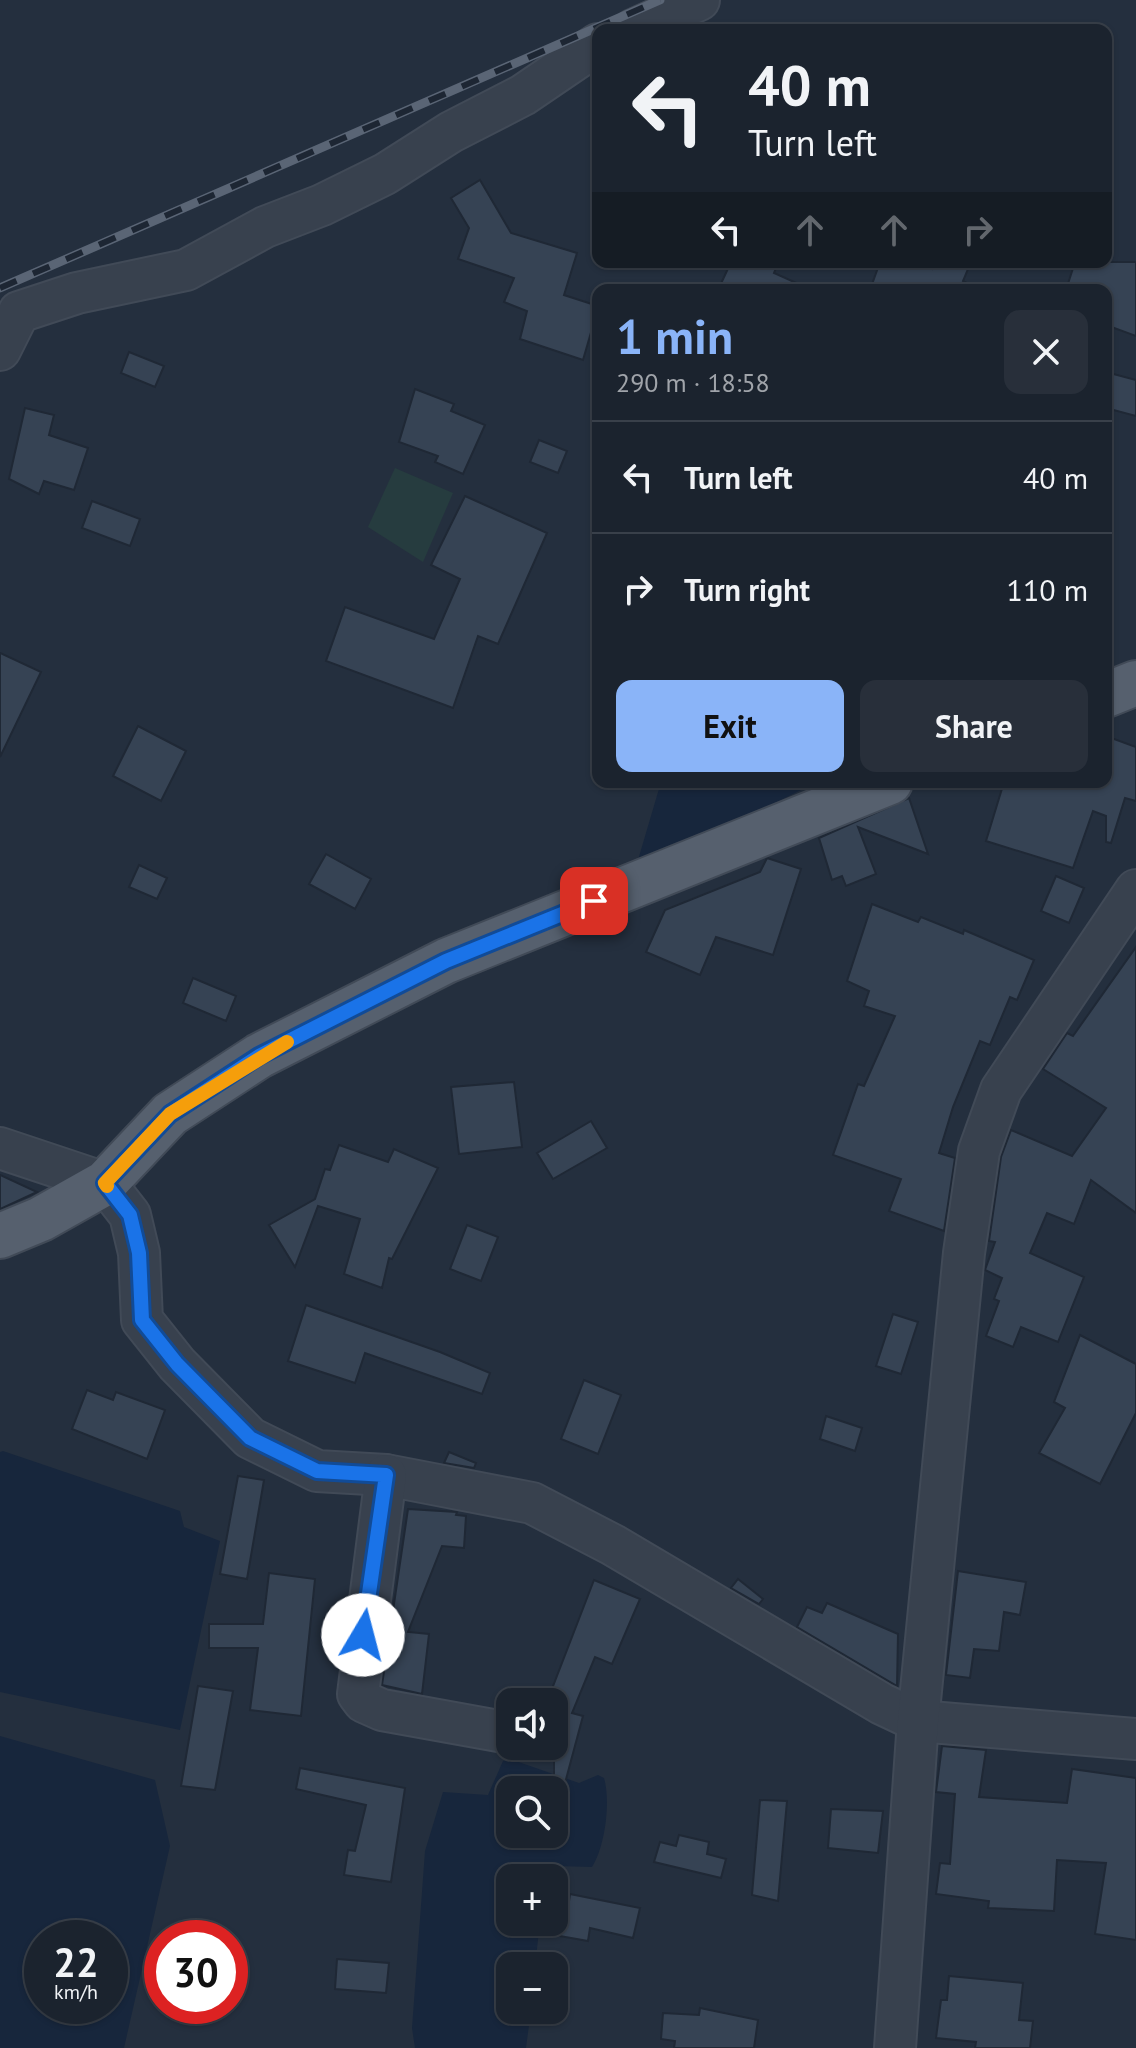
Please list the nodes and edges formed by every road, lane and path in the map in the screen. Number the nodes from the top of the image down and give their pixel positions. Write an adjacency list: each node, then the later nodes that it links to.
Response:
1 (699, 0): 2 (street)
2 (646, 24)
3 (592, 48): 4 (street)
4 (0, 350)
5 (1136, 683): 6 (main road)
6 (1112, 693)
7 (875, 788): 10 (main road)
8 (1136, 890): 13 (street)
9 (0, 1148): 10 (street)
10 (105, 1183): 11 (main road); 12 (street)
11 (0, 1236)
12 (386, 1475): 13 (street); 14 (street)
13 (918, 1721): 15 (street); 16 (street)
14 (496, 1730)
15 (1136, 1739)
16 (895, 2048)

